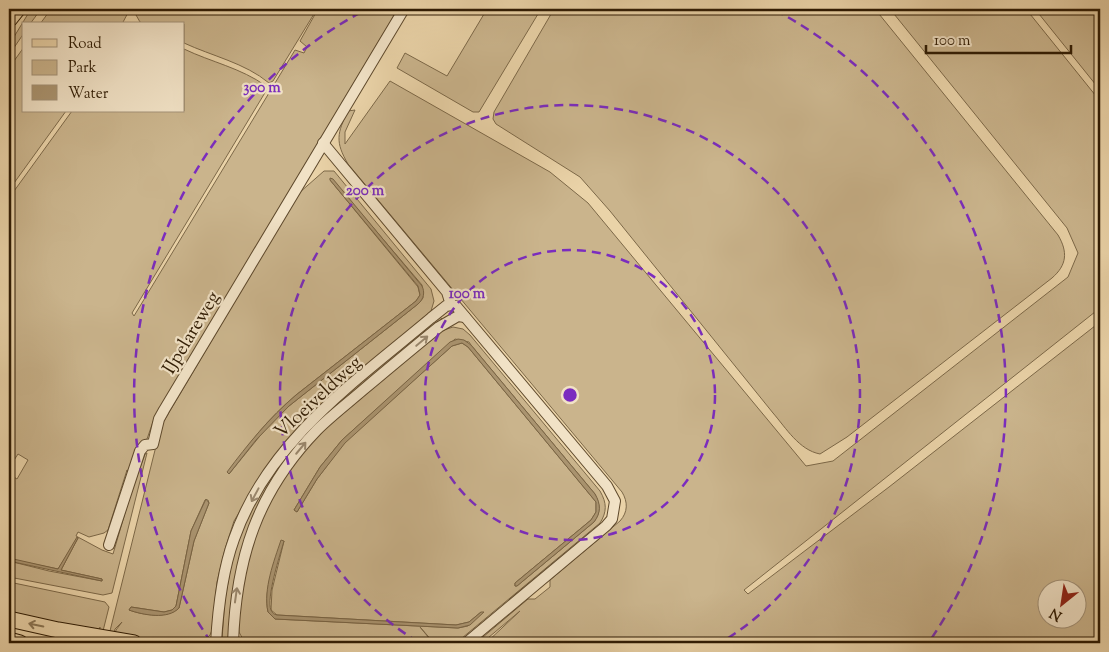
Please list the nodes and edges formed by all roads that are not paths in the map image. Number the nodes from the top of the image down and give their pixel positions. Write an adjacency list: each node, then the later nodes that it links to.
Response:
1 (17, 9): 3 (highway)
2 (404, 9): 4 (street, IJpelareweg)
3 (9, 19)
4 (323, 144): 5 (street); 7 (street, IJpelareweg)
5 (451, 305): 6 (street); 12 (street, Vloeiveldweg, one-way to 12)
6 (465, 318): 13 (street, Vloeiveldweg, one-way to 6); 14 (street)
7 (109, 545)
8 (9, 619): 11 (main road, one-way to 8)
9 (9, 640): 10 (main road)
10 (20, 643)
11 (134, 643)
12 (216, 643)
13 (233, 643)
14 (466, 643)

